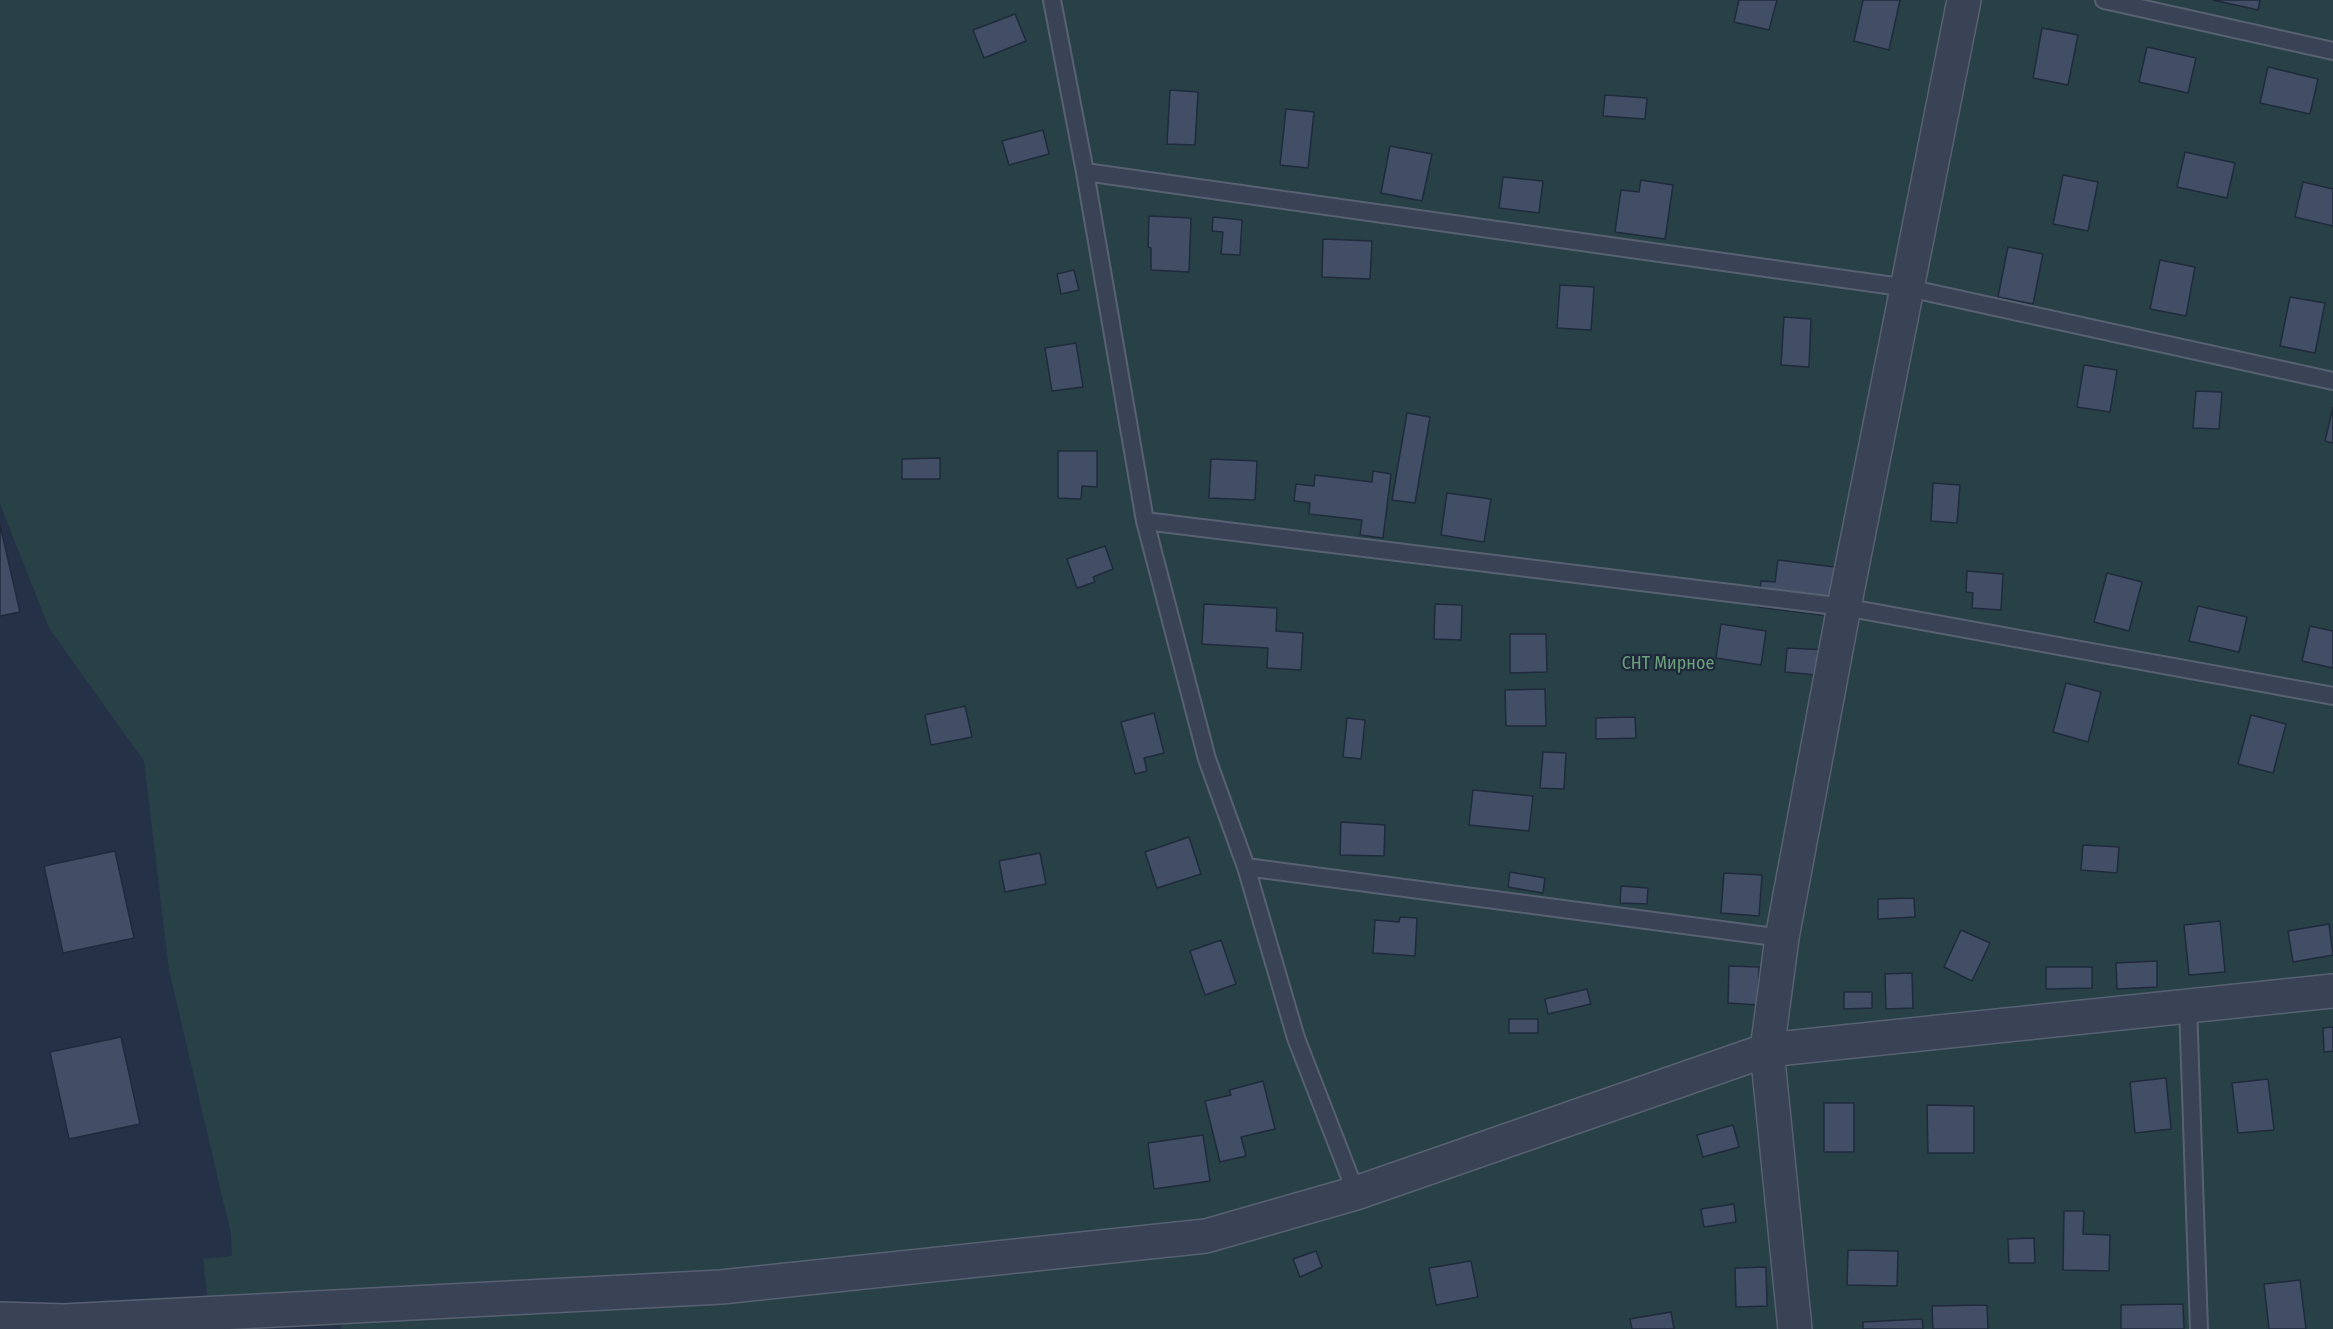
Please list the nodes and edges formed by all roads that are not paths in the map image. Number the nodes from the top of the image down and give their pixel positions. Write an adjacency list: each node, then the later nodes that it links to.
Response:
1 (1052, 0): 5 (lane)
2 (1964, 0): 6 (street)
3 (2104, 0): 4 (lane)
4 (2333, 51)
5 (1085, 172): 6 (lane); 8 (lane)
6 (1908, 288): 7 (lane); 9 (street)
7 (2333, 381)
8 (1145, 521): 9 (lane); 11 (lane)
9 (1844, 607): 10 (lane); 12 (street)
10 (2333, 696)
11 (1246, 867): 12 (lane); 16 (lane)
12 (1782, 938): 15 (street)
13 (2333, 991): 14 (street)
14 (2188, 1005): 15 (street); 19 (lane)
15 (1767, 1050): 16 (street); 18 (street)
16 (1356, 1193): 17 (street)
17 (0, 1318)
18 (1795, 1329)
19 (2199, 1329)

